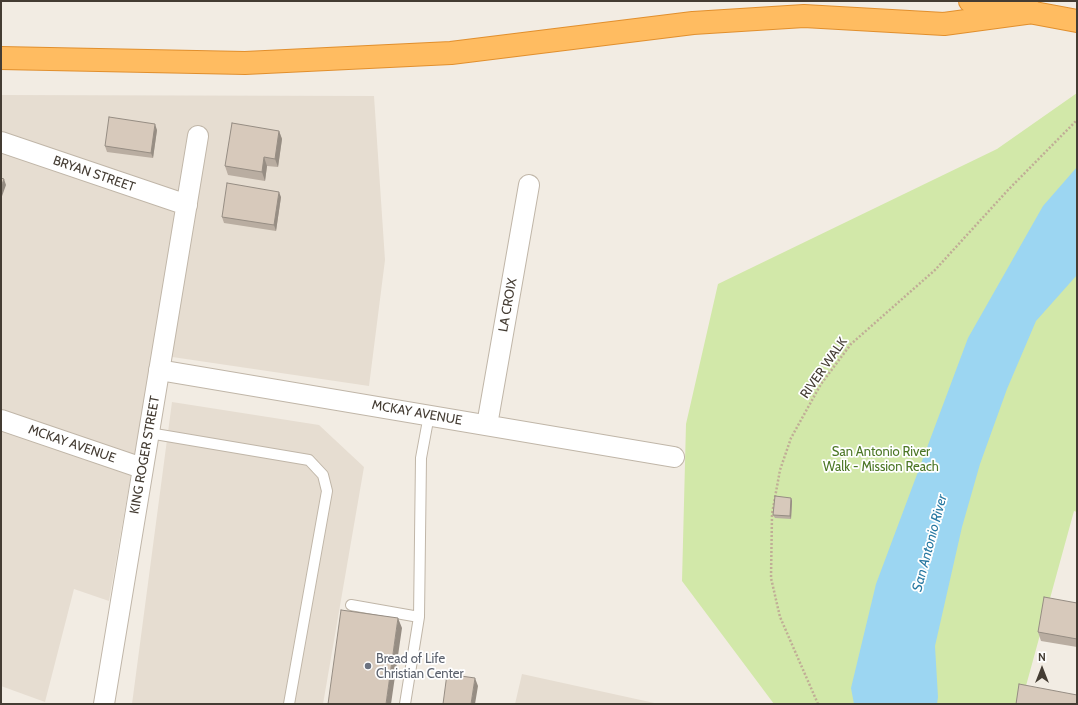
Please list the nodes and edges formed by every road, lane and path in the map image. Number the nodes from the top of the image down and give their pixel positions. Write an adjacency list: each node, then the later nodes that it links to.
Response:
1 (970, 1): 2 (highway)
2 (1033, 12): 3 (highway); 4 (highway)
3 (1077, 21)
4 (1, 58)
5 (1077, 120): 22 (path, RIVER WALK)
6 (198, 136): 9 (street, KING ROGER STREET)
7 (1, 142): 9 (street, BRYAN STREET)
8 (529, 185): 13 (street, LA CROIX)
9 (187, 206): 10 (street, KING ROGER STREET)
10 (159, 370): 11 (street, MCKAY AVENUE); 14 (street, KING ROGER STREET)
11 (429, 415): 13 (street, MCKAY AVENUE); 18 (lane)
12 (1, 420): 16 (street, MCKAY AVENUE)
13 (487, 425): 15 (street, MCKAY AVENUE)
14 (149, 433): 16 (street, KING ROGER STREET); 20 (lane)
15 (674, 457)
16 (142, 468): 19 (street, KING ROGER STREET)
17 (351, 605): 18 (lane)
18 (419, 617): 21 (lane)
19 (104, 704)
20 (289, 704)
21 (405, 704)
22 (818, 704)

